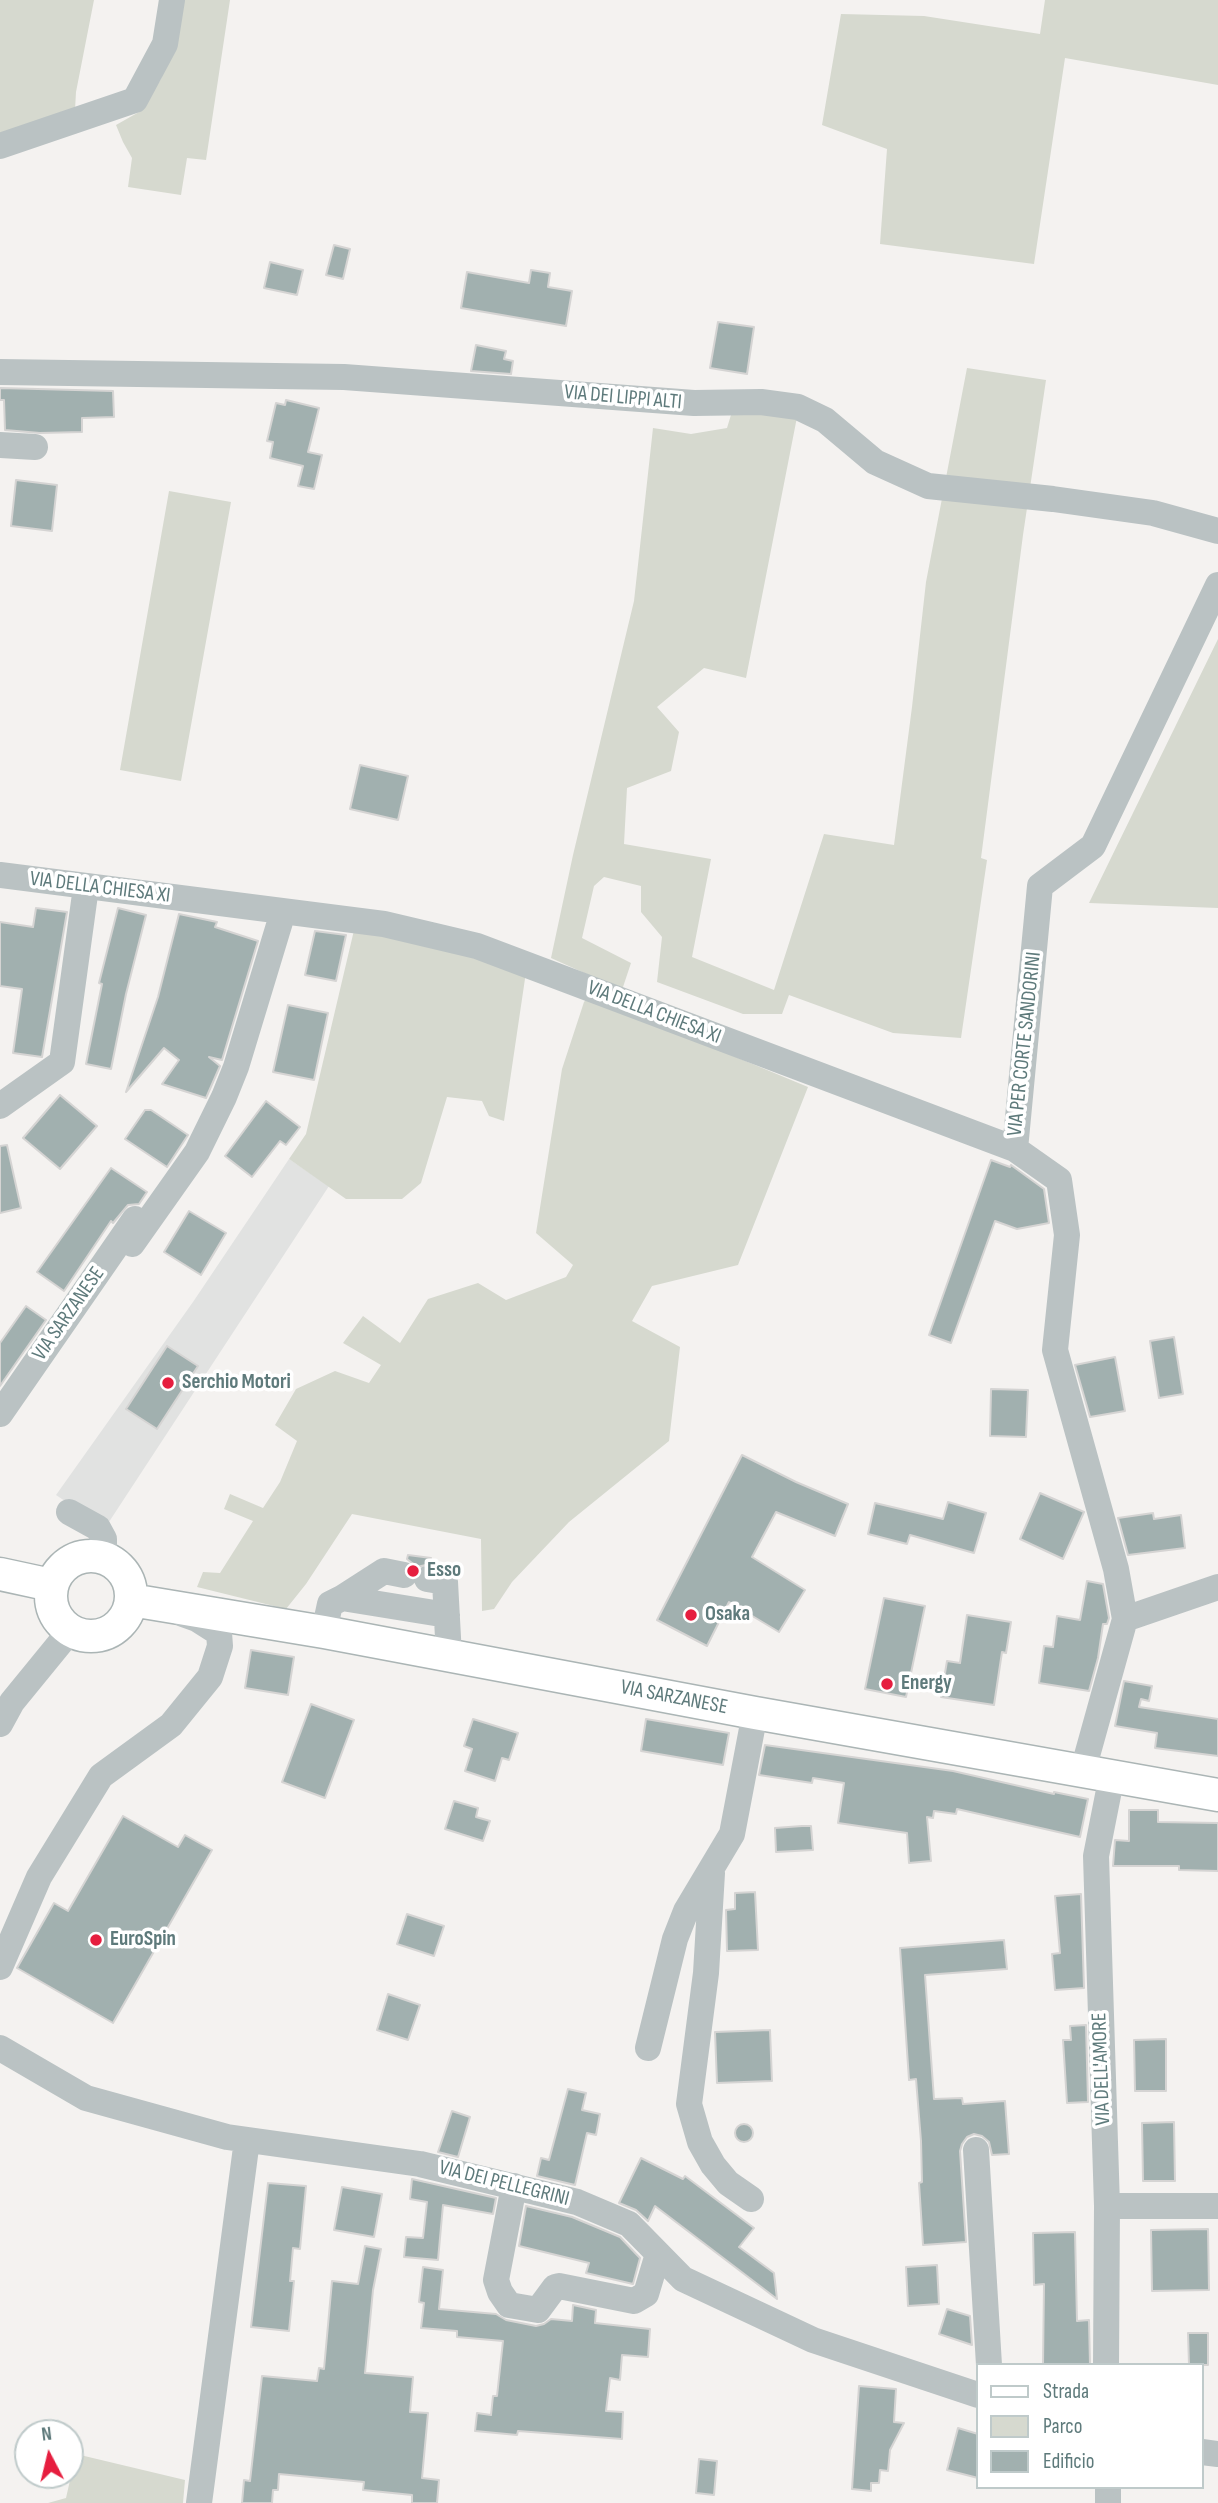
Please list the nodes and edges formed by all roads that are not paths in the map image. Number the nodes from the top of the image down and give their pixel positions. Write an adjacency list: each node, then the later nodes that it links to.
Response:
1 (172, 0): 2 (street)
2 (0, 146)
3 (0, 372): 6 (street, VIA DEI LIPPI ALTI)
4 (0, 445): 5 (street)
5 (35, 447)
6 (1218, 531)
7 (1218, 585): 12 (street, VIA PER CORTE SANDORINI)
8 (0, 875): 9 (street, VIA DELLA CHIESA XI)
9 (86, 887): 10 (street, VIA DELLA CHIESA XI); 11 (street)
10 (283, 912): 12 (street, VIA DELLA CHIESA XI); 14 (street)
11 (0, 1105)
12 (1014, 1149): 24 (street, VIA PER CORTE SANDORINI)
13 (138, 1215): 15 (street, VIA SARZANESE)
14 (132, 1244)
15 (0, 1414)
16 (69, 1512): 17 (street)
17 (104, 1558): 19 (main road); 22 (main road)
18 (0, 1574): 19 (main road)
19 (51, 1585): 25 (main road)
20 (1218, 1587): 24 (street)
21 (342, 1598): 23 (street); 23 (street); 26 (street)
22 (143, 1602): 25 (main road); 26 (main road, VIA SARZANESE); 33 (street)
23 (447, 1615): 27 (street)
24 (1125, 1619): 30 (street, VIA PER CORTE SANDORINI)
25 (70, 1631): 29 (street)
26 (324, 1632): 27 (main road, VIA SARZANESE)
27 (449, 1656): 28 (main road, VIA SARZANESE)
28 (755, 1713): 30 (main road, VIA SARZANESE); 32 (street)
29 (0, 1724)
30 (1098, 1773): 31 (main road, VIA SARZANESE); 40 (street, VIA DELL'AMORE)
31 (1218, 1795)
32 (712, 1867): 35 (street); 39 (street)
33 (0, 1967)
34 (0, 2048): 36 (street, VIA DEI PELLEGRINI)
35 (648, 2048)
36 (247, 2140): 38 (street, VIA DEI PELLEGRINI); 46 (street)
37 (976, 2150): 43 (street)
38 (514, 2186): 42 (street, VIA DEI PELLEGRINI); 42 (street)
39 (751, 2199)
40 (1107, 2206): 41 (street); 44 (street, VIA DELL'AMORE)
41 (1218, 2206)
42 (658, 2254): 45 (street, VIA DEI PELLEGRINI)
43 (989, 2363)
44 (1106, 2363)
45 (976, 2394)
46 (199, 2503)

